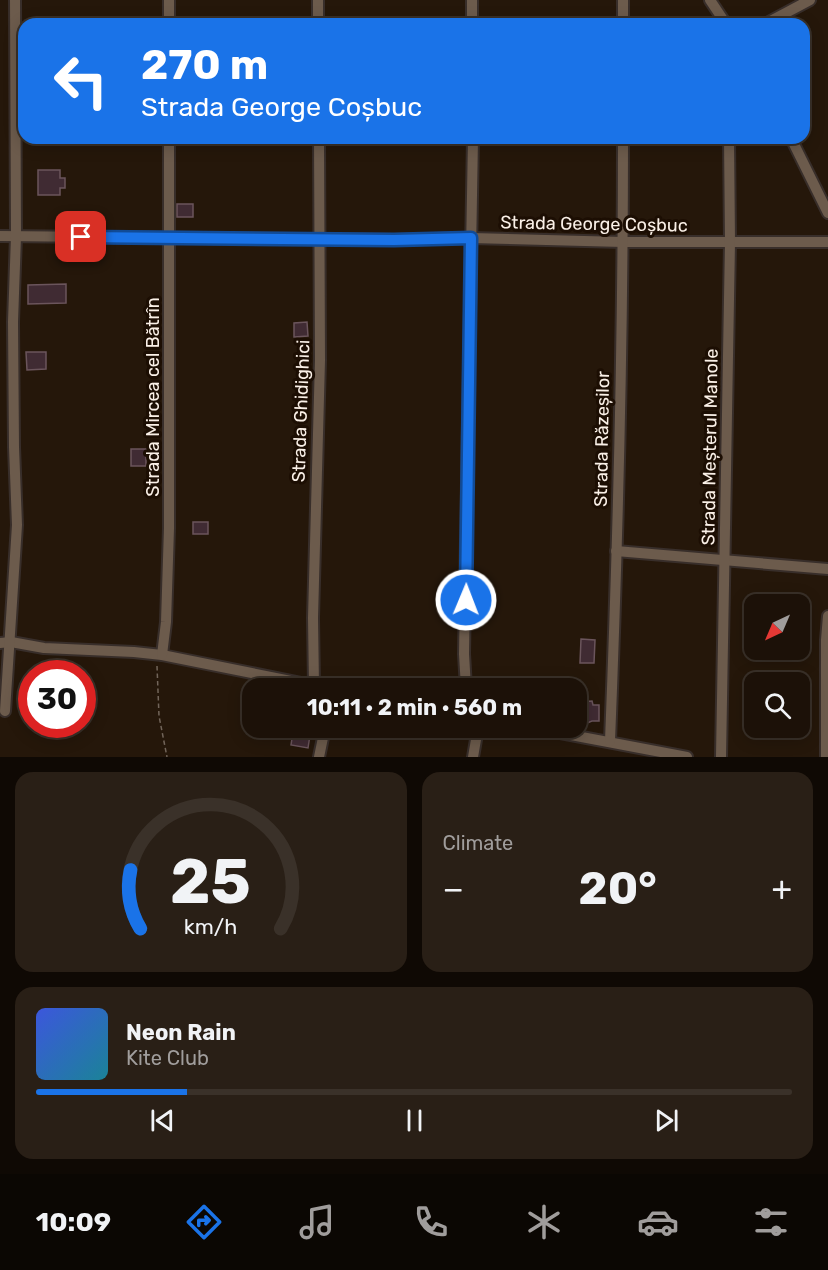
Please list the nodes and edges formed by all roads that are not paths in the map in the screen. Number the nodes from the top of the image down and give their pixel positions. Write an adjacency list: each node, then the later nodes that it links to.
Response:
1 (15, 0): 22 (street)
2 (169, 0): 8 (street)
3 (318, 0): 9 (street)
4 (472, 0): 10 (street)
5 (623, 0): 11 (street)
6 (710, 0): 12 (street)
7 (810, 0): 13 (street)
8 (169, 18)
9 (318, 18)
10 (472, 18)
11 (623, 18)
12 (722, 18)
13 (776, 18)
14 (169, 144): 23 (street, Strada Mircea cel Bătrîn)
15 (319, 144): 24 (street, Strada Ghidighici)
16 (473, 144): 25 (street)
17 (623, 144): 26 (street, Strada Răzeșilor)
18 (729, 144): 27 (street, Strada Meșterul Manole)
19 (794, 144): 20 (street)
20 (828, 213)
21 (0, 236): 22 (street, Strada George Coșbuc)
22 (16, 236): 23 (street, Strada George Coșbuc); 33 (street)
23 (169, 237): 24 (street, Strada George Coșbuc); 34 (street, Strada Mircea cel Bătrîn)
24 (319, 238): 25 (street, Strada George Coșbuc); 37 (street, Strada Ghidighici)
25 (471, 238): 26 (street, Strada George Coșbuc); 38 (street)
26 (623, 242): 27 (street, Strada George Coșbuc); 29 (street, Strada Răzeșilor)
27 (730, 242): 28 (street, Strada George Coșbuc); 30 (street, Strada Meșterul Manole)
28 (828, 242)
29 (616, 551): 30 (street); 43 (street, Strada Răzeșilor)
30 (725, 560): 31 (street); 48 (street, Strada Meșterul Manole)
31 (828, 569)
32 (828, 616): 35 (street)
33 (5, 643): 34 (street); 39 (street)
34 (162, 655): 36 (street)
35 (827, 675): 49 (street)
36 (271, 678)
37 (314, 678)
38 (465, 678)
39 (5, 711)
40 (587, 737): 43 (street)
41 (323, 738): 45 (street)
42 (476, 738): 46 (street)
43 (610, 741): 44 (street)
44 (651, 754): 47 (street)
45 (319, 757)
46 (473, 757)
47 (687, 757)
48 (720, 757)
49 (826, 757)

